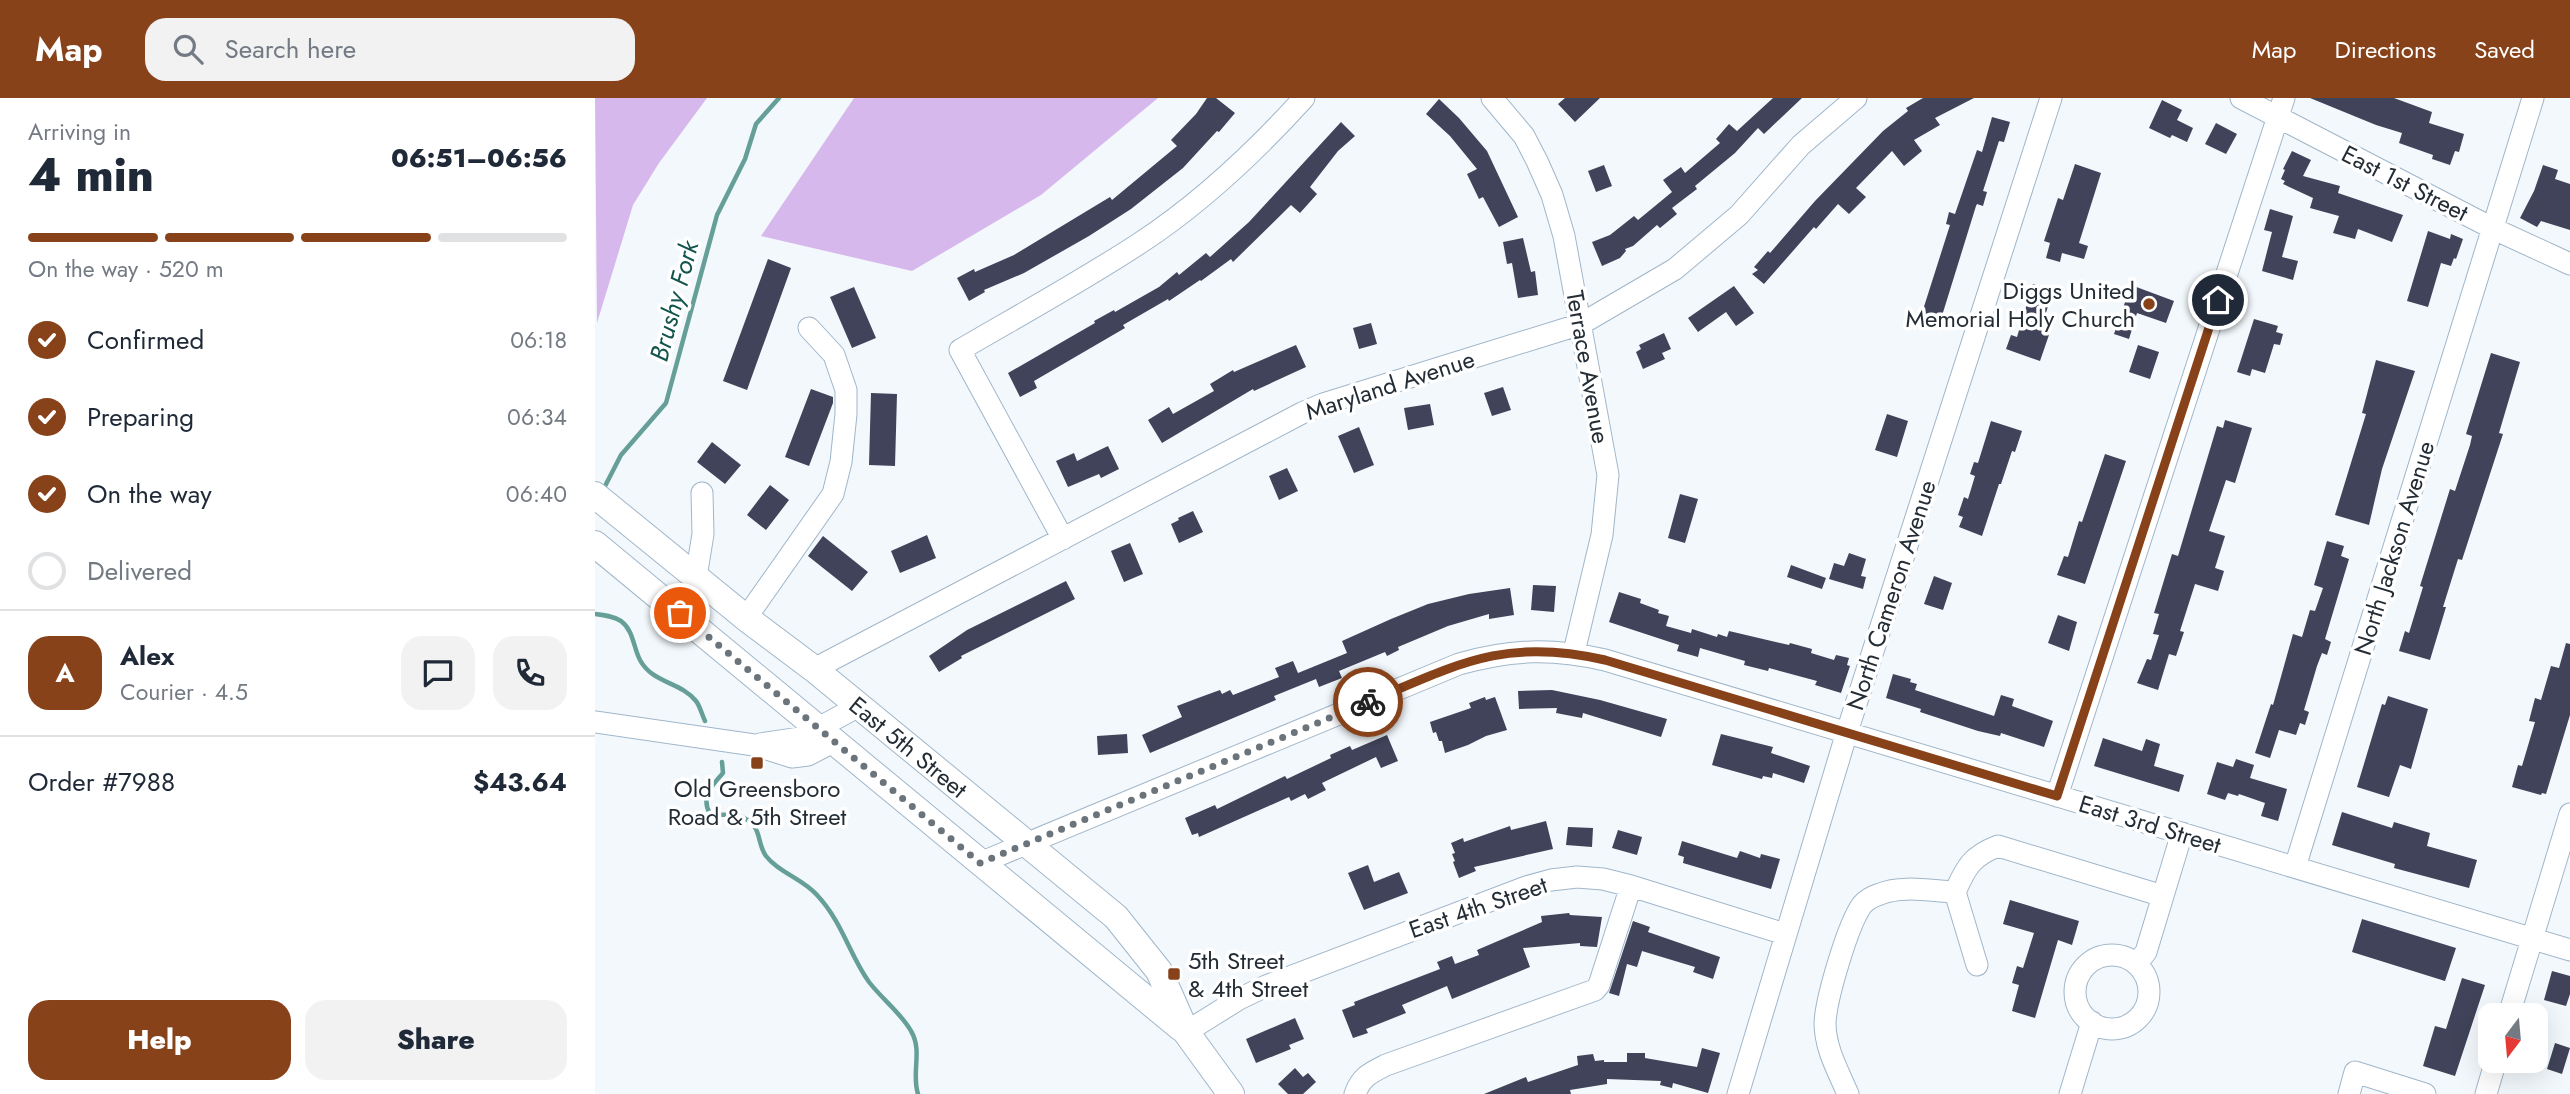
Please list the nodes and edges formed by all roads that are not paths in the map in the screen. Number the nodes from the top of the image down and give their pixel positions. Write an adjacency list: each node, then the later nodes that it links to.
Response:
1 (1304, 98): 14 (street)
2 (1492, 98): 10 (street, Terrace Avenue)
3 (1856, 98): 10 (street, Maryland Avenue)
4 (2051, 98): 22 (street, North Cameron Avenue)
5 (2241, 98): 7 (street, East 1st Street)
6 (2533, 98): 8 (street, North Jackson Avenue)
7 (2281, 107): 8 (street, East 1st Street); 24 (street)
8 (2494, 229): 9 (street, East 1st Street); 29 (street, North Jackson Avenue)
9 (2570, 264)
10 (1581, 324): 14 (street, Maryland Avenue); 18 (street, Terrace Avenue)
11 (809, 328): 17 (street)
12 (702, 493): 16 (street)
13 (595, 495): 16 (main road, East 5th Street)
14 (1063, 539): 19 (street, Maryland Avenue)
15 (595, 544): 23 (main road, East 5th Street)
16 (697, 578): 17 (main road, East 5th Street)
17 (746, 618): 19 (main road, East 5th Street)
18 (1574, 652): 22 (street, East 3rd Street); 27 (street, East 3rd Street)
19 (814, 669): 20 (main road, East 5th Street)
20 (859, 706): 23 (street); 27 (main road, East 5th Street)
21 (595, 722): 23 (street)
22 (1847, 732): 24 (street, East 3rd Street); 33 (street, North Cameron Avenue)
23 (827, 735): 28 (main road, East 5th Street)
24 (2057, 796): 26 (street, East 3rd Street)
25 (2570, 814): 34 (street)
26 (2182, 833): 29 (street, East 3rd Street); 32 (street)
27 (1027, 843): 28 (street, East 3rd Street); 40 (main road, East 5th Street)
28 (980, 863): 40 (main road, East 5th Street)
29 (2295, 867): 34 (street, East 3rd Street)
30 (1631, 886): 33 (street, East 4th Street); 40 (street, East 4th Street); 43 (street)
31 (1955, 892): 32 (street); 37 (street); 45 (street)
32 (2163, 896): 36 (street)
33 (1785, 934): 44 (street, North Cameron Avenue)
34 (2533, 939): 35 (street, East 3rd Street); 38 (street)
35 (2570, 950)
36 (2136, 964): 39 (street); 39 (street)
37 (1977, 965)
38 (2513, 1003)
39 (2092, 1023): 46 (street)
40 (1185, 1032): 42 (main road, East 5th Street)
41 (2492, 1073): 49 (street)
42 (1231, 1094)
43 (1355, 1094)
44 (1738, 1094)
45 (1848, 1094)
46 (2070, 1094)
47 (2349, 1094): 48 (street)
48 (2425, 1094)
49 (2486, 1094)

